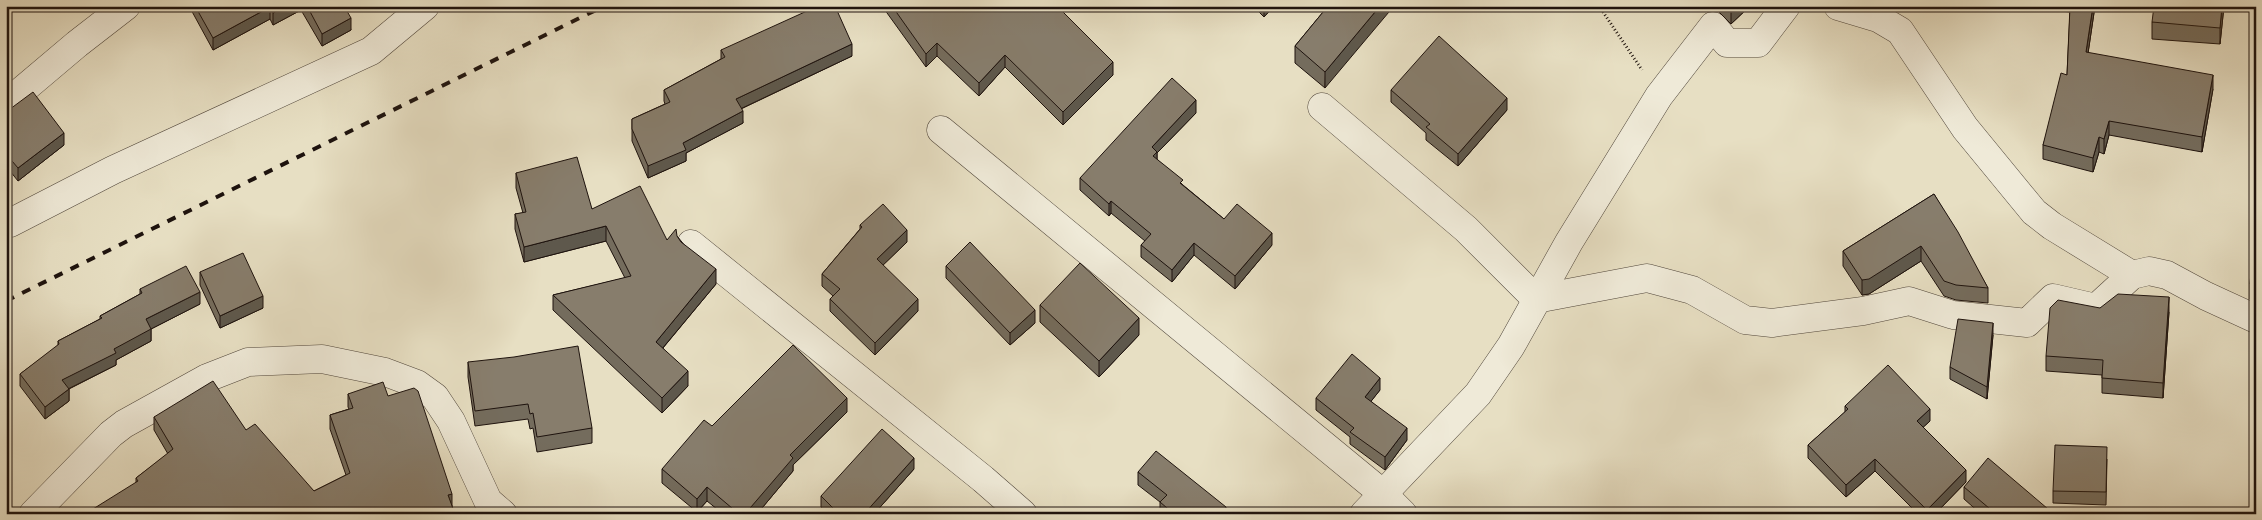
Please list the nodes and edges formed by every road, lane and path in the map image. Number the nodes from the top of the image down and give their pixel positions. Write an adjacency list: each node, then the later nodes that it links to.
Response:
1 (126, 6): 7 (street)
2 (425, 6): 10 (street)
3 (1599, 6): 6 (path)
4 (1786, 6): 6 (street)
5 (1838, 6): 12 (street)
6 (1659, 96): 13 (street)
7 (6, 104)
8 (1322, 107): 13 (street)
9 (941, 130): 15 (street)
10 (6, 222)
11 (691, 244): 18 (street)
12 (2132, 275): 13 (street); 14 (street)
13 (1536, 299): 15 (street)
14 (2256, 319)
15 (1382, 493): 19 (street); 20 (street)
16 (33, 514): 17 (street)
17 (503, 514)
18 (1023, 514)
19 (1364, 514)
20 (1403, 514)

